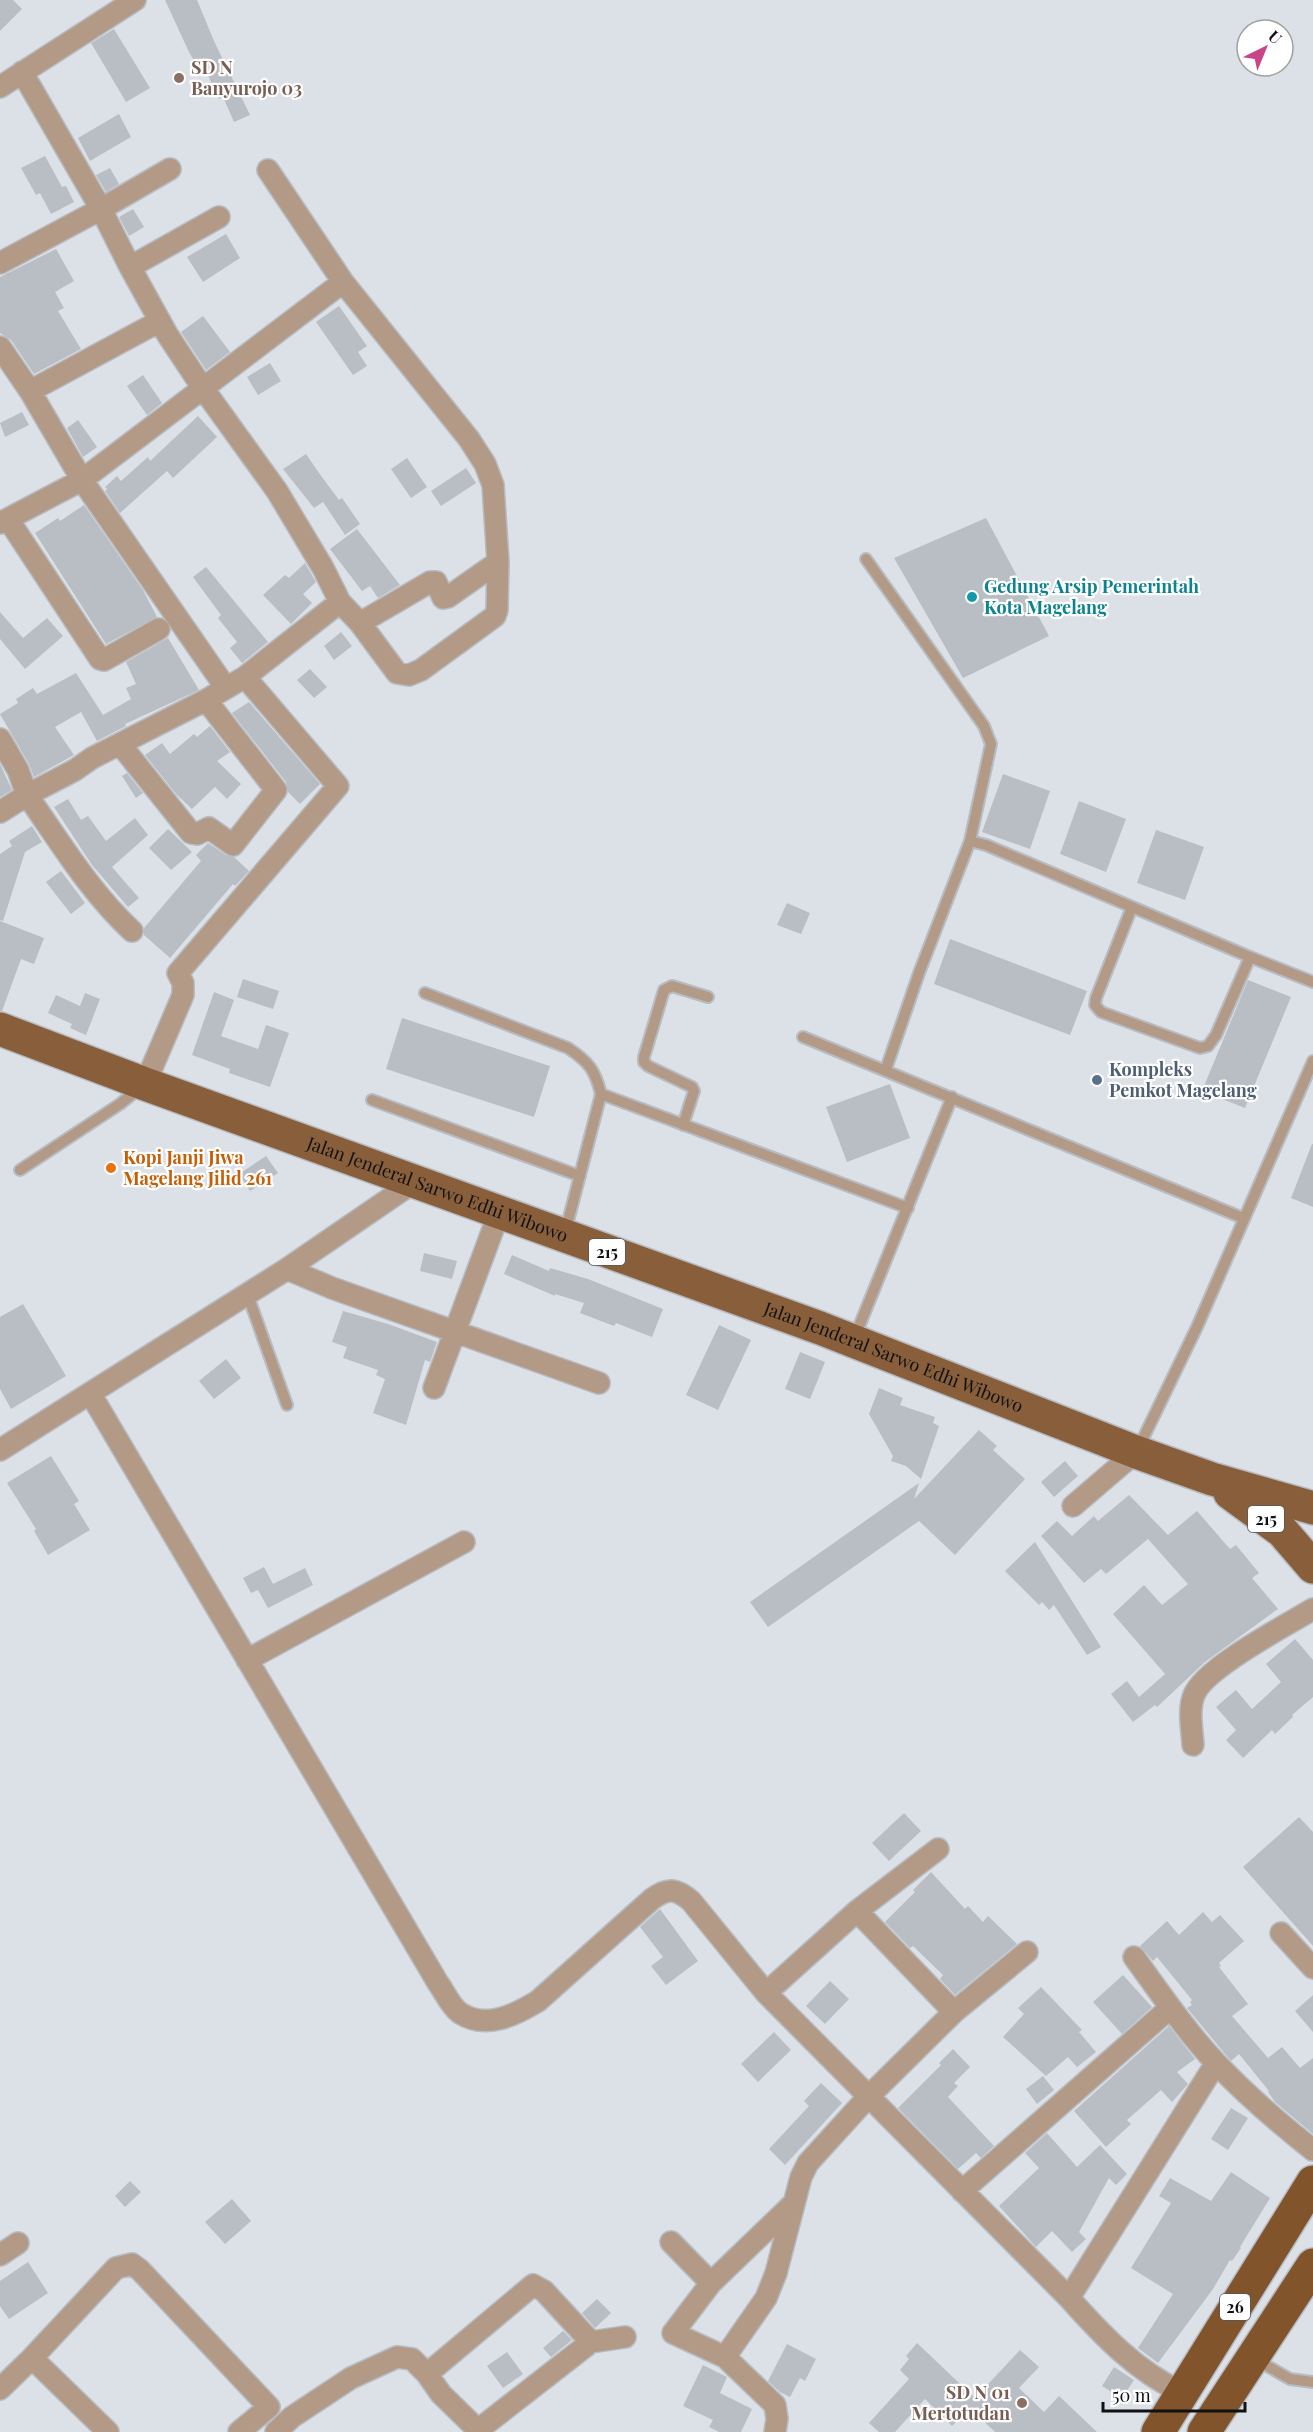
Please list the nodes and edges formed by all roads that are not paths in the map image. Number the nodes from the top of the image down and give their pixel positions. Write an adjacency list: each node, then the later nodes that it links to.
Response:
1 (135, 0): 2 (street)
2 (22, 72): 3 (street); 6 (street)
3 (0, 87)
4 (170, 168): 6 (street)
5 (268, 170): 10 (street)
6 (101, 209): 8 (street); 9 (street)
7 (219, 218): 9 (street)
8 (0, 263)
9 (130, 267): 11 (street)
10 (343, 282): 13 (street); 18 (street)
11 (160, 321): 13 (street); 14 (street)
12 (0, 347): 14 (street)
13 (202, 387): 15 (street); 19 (street)
14 (30, 391): 15 (street)
15 (82, 480): 16 (street); 23 (street)
16 (4, 521): 21 (street)
17 (866, 559): 29 (lane)
18 (498, 562): 20 (street); 20 (street)
19 (340, 602): 20 (street); 22 (street)
20 (360, 624)
21 (159, 629)
22 (245, 676): 23 (street); 40 (street)
23 (226, 688): 24 (street)
24 (206, 700): 26 (street); 26 (street)
25 (0, 739): 27 (street)
26 (120, 744): 27 (street)
27 (27, 795): 28 (street); 31 (street)
28 (0, 812)
29 (970, 841): 30 (lane); 39 (lane)
30 (1132, 907): 32 (lane); 32 (lane)
31 (132, 931)
32 (1250, 957): 33 (lane)
33 (1313, 982)
34 (425, 993): 41 (lane)
35 (708, 997): 44 (lane)
36 (0, 1029): 40 (main road, Jalan Jenderal Sarwo Edhi Wibowo / 215)
37 (803, 1036): 39 (lane)
38 (1313, 1061): 50 (lane)
39 (886, 1069): 42 (lane)
40 (145, 1084): 45 (lane); 47 (main road, Jalan Jenderal Sarwo Edhi Wibowo / 215)
41 (601, 1094): 44 (lane); 46 (lane)
42 (952, 1097): 48 (lane); 50 (lane)
43 (372, 1100): 46 (lane)
44 (683, 1125): 48 (lane)
45 (20, 1170)
46 (580, 1176): 51 (lane)
47 (414, 1182): 49 (main road, Jalan Jenderal Sarwo Edhi Wibowo / 215); 52 (street)
48 (908, 1208): 55 (lane)
49 (499, 1213): 51 (main road, Jalan Jenderal Sarwo Edhi Wibowo / 215); 54 (street)
50 (1243, 1218): 61 (lane)
51 (564, 1236): 55 (main road, Jalan Jenderal Sarwo Edhi Wibowo / 215)
52 (287, 1269): 53 (street); 54 (street)
53 (247, 1293): 58 (street); 59 (lane)
54 (454, 1333): 56 (street); 57 (street)
55 (853, 1341): 61 (main road, Jalan Jenderal Sarwo Edhi Wibowo / 215)
56 (598, 1383)
57 (434, 1388)
58 (90, 1393): 60 (street); 68 (street)
59 (287, 1405)
60 (0, 1450)
61 (1136, 1452): 62 (main road, Jalan Jenderal Sarwo Edhi Wibowo / 215); 63 (street)
62 (1212, 1479): 64 (main road, Jalan Jenderal Sarwo Edhi Wibowo / 215); 66 (main road, Jalan Jenderal Sarwo Edhi Wibowo / 215)
63 (1073, 1506)
64 (1313, 1508)
65 (464, 1542): 68 (street)
66 (1313, 1567)
67 (1313, 1609): 69 (street)
68 (247, 1660): 76 (street)
69 (1193, 1745)
70 (938, 1849): 71 (street)
71 (857, 1911): 76 (street); 78 (street)
72 (1281, 1933): 75 (street)
73 (1027, 1952): 78 (street)
74 (1134, 1957): 77 (street)
75 (1313, 1968)
76 (766, 1993): 80 (street)
77 (1170, 2008): 79 (street); 83 (street)
78 (954, 2012): 80 (street)
79 (1216, 2063): 81 (street); 90 (street)
80 (868, 2097): 83 (street); 84 (street)
81 (1313, 2150)
82 (1313, 2182): 99 (highway, 26)
83 (962, 2191): 90 (street)
84 (792, 2210): 89 (street); 93 (street)
85 (672, 2242): 89 (street)
86 (18, 2244): 87 (street)
87 (0, 2255)
88 (1313, 2265): 94 (highway, 26)
89 (711, 2283): 93 (street)
90 (1069, 2298): 99 (street)
91 (625, 2337): 92 (street)
92 (591, 2342): 96 (street); 100 (street)
93 (725, 2357): 104 (street)
94 (1252, 2357): 97 (lane); 106 (highway, 26)
95 (32, 2358): 98 (street); 101 (street); 102 (street)
96 (427, 2374): 100 (street); 103 (street)
97 (1313, 2382)
98 (0, 2389)
99 (1181, 2392): 105 (highway, 26)
100 (479, 2431)
101 (108, 2432)
102 (239, 2432)
103 (276, 2432)
104 (775, 2432)
105 (1158, 2432)
106 (1204, 2432)

